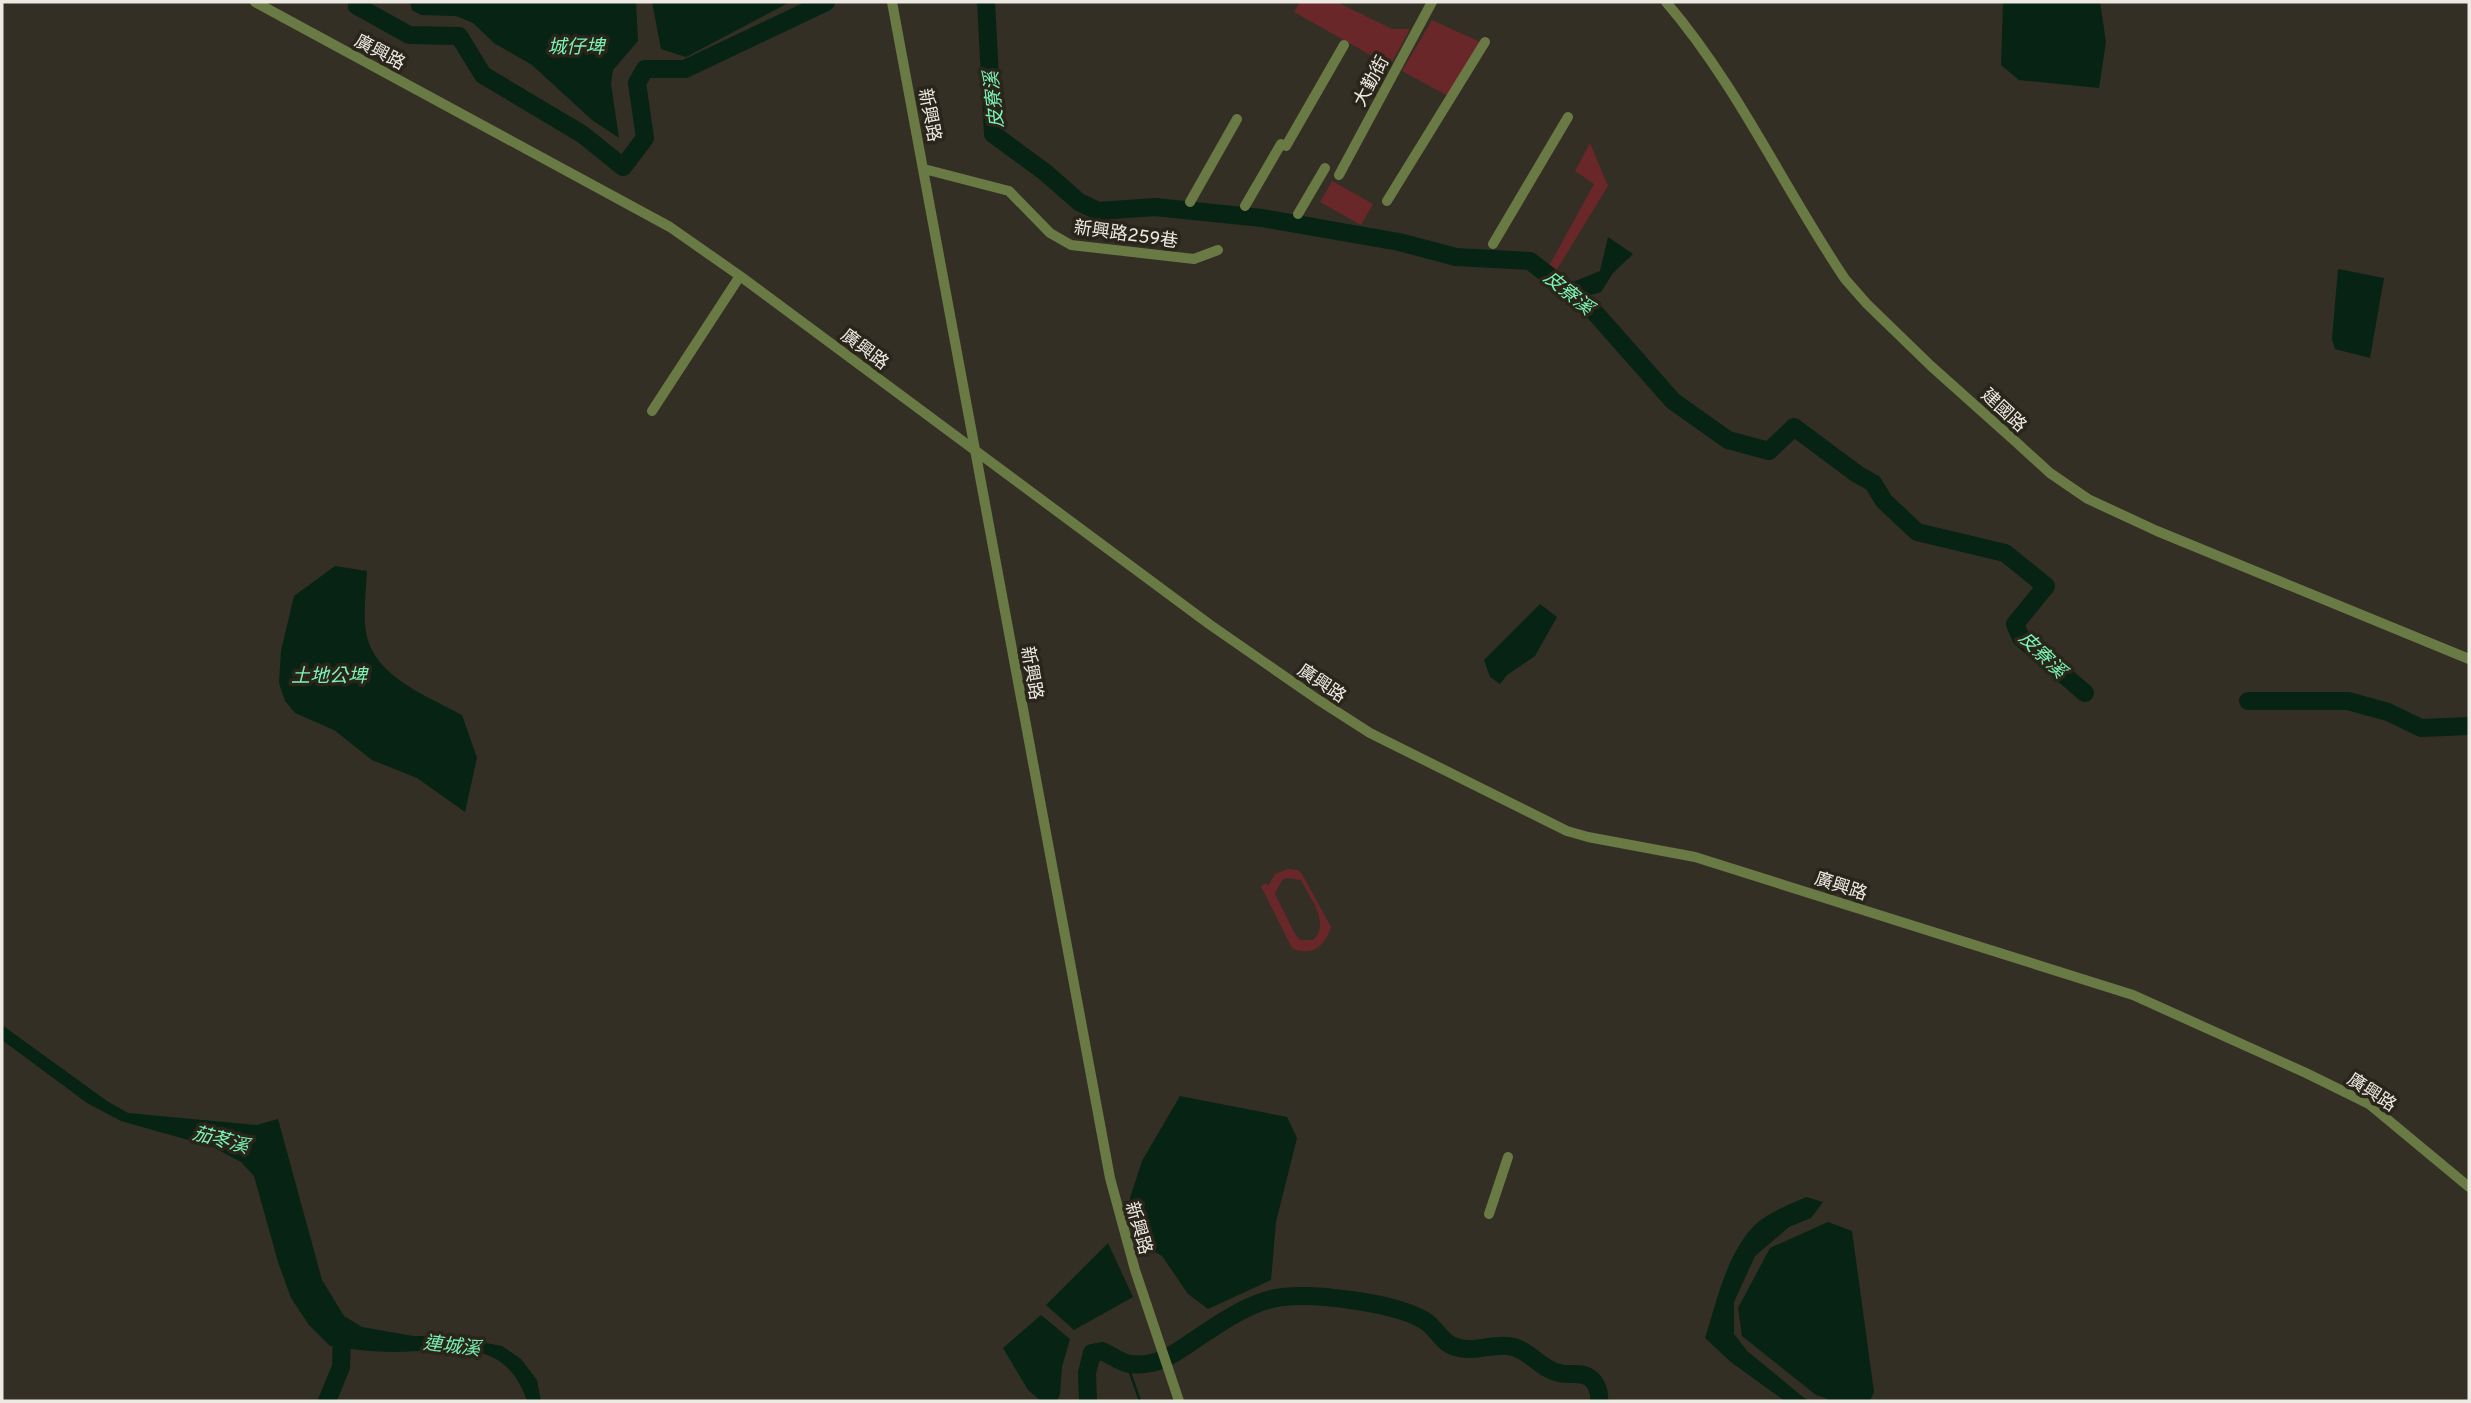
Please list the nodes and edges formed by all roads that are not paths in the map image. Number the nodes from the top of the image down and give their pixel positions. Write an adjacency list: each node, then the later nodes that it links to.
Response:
1 (255, 2): 18 (street, 廣興路)
2 (892, 2): 10 (street, 新興路)
3 (1432, 2): 11 (street, 大勤街)
4 (1666, 2): 21 (street, 建國路)
5 (1485, 42): 12 (street)
6 (1344, 45): 14 (street)
7 (1567, 117): 16 (street)
8 (1237, 120): 13 (street)
9 (1325, 168): 15 (street)
10 (924, 169): 17 (street, 新興路259巷); 20 (street, 新興路)
11 (1339, 175)
12 (1387, 201)
13 (1190, 202)
14 (1245, 206)
15 (1298, 214)
16 (1493, 244)
17 (1218, 250)
18 (740, 276): 19 (street); 20 (street, 廣興路)
19 (652, 411)
20 (975, 452): 23 (street, 廣興路); 25 (street, 新興路)
21 (2469, 659)
22 (1508, 1157): 24 (street)
23 (2469, 1187)
24 (1489, 1214)
25 (1180, 1401)

